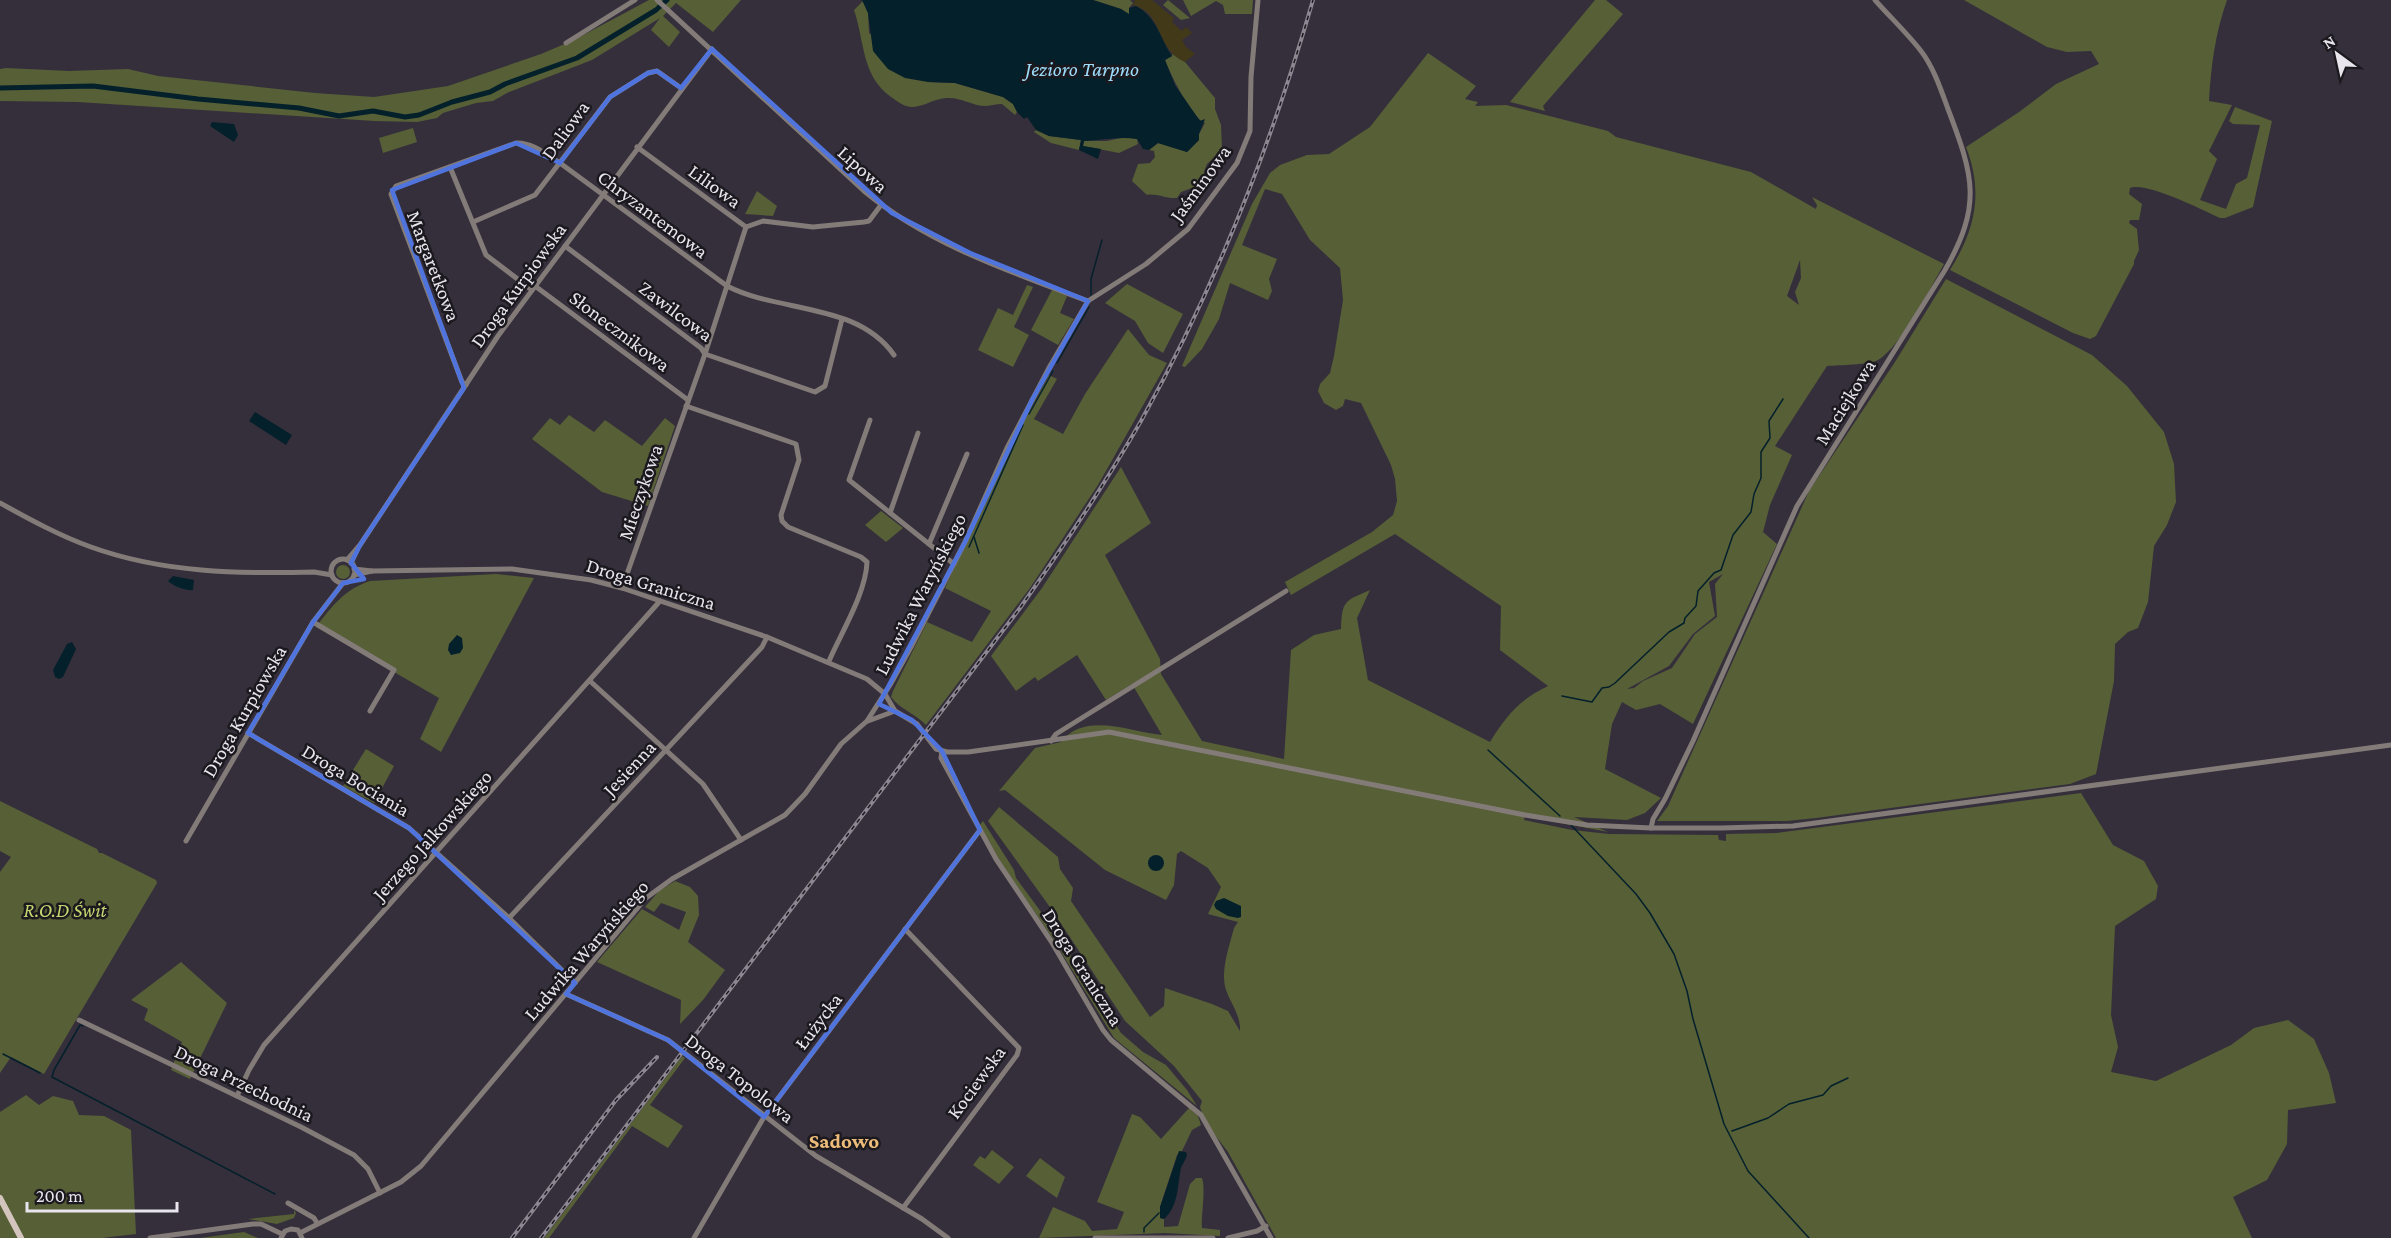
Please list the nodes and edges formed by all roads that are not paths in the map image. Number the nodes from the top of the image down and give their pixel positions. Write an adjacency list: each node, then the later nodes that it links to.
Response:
1 (634, 0): 5 (street)
2 (657, 0): 6 (street, Lipowa)
3 (1258, 0): 19 (street, Jaśminowa)
4 (1875, 0): 51 (street, Maciejkowa)
5 (566, 44)
6 (712, 49): 7 (street, Droga Kurpiowska); 13 (street, Lipowa)
7 (681, 88): 8 (street, Droga Kurpiowska); 9 (street, Daliowa)
8 (637, 147): 12 (street, Droga Kurpiowska); 15 (street, Liliowa)
9 (560, 163): 10 (street, Chryzantemowa); 12 (street, Chryzantemowa); 14 (street, Daliowa)
10 (450, 167): 11 (street, Chryzantemowa); 14 (street, Słonecznikowa)
11 (392, 190): 23 (street, Margaretkowa)
12 (602, 195): 16 (street, Droga Kurpiowska); 17 (street, Chryzantemowa)
13 (881, 205): 15 (street, Liliowa); 19 (street, Lipowa)
14 (473, 222): 18 (street, Słonecznikowa)
15 (746, 228): 17 (street, Mieczykowa)
16 (564, 246): 18 (street, Droga Kurpiowska); 21 (street, Zawilcowa)
17 (727, 286): 20 (street, Chryzantemowa); 21 (street, Mieczykowa)
18 (534, 288): 23 (street, Droga Kurpiowska); 24 (street, Słonecznikowa)
19 (1088, 301): 31 (street, Ludwika Waryńskiego)
20 (843, 319): 21 (street, Zawilcowa); 22 (street, Chryzantemowa)
21 (705, 354): 24 (street, Mieczykowa)
22 (894, 355)
23 (466, 385): 32 (street, Droga Kurpiowska)
24 (687, 403): 35 (street, Mieczykowa); 40 (street)
25 (870, 420): 29 (street)
26 (918, 433): 29 (street)
27 (967, 454): 30 (street)
28 (0, 503): 33 (street)
29 (890, 513): 30 (street)
30 (929, 544): 31 (street)
31 (954, 564): 42 (street, Ludwika Waryńskiego)
32 (352, 567): 33 (street); 34 (street); 35 (street, Droga Graniczna)
33 (332, 572): 34 (street)
34 (341, 582): 38 (street, Droga Kurpiowska)
35 (622, 588): 37 (street, Droga Graniczna)
36 (1286, 591): 47 (street)
37 (660, 601): 39 (street, Droga Graniczna); 41 (street, Jerzego Jalkowskiego)
38 (313, 622): 43 (street); 46 (street, Droga Kurpiowska)
39 (767, 637): 40 (street, Droga Graniczna); 49 (street, Jesienna)
40 (829, 661): 42 (street, Droga Graniczna)
41 (590, 681): 49 (street); 55 (street, Jerzego Jalkowskiego)
42 (885, 694): 44 (street, Droga Graniczna); 45 (street, Ludwika Waryńskiego)
43 (370, 711)
44 (895, 711): 45 (street); 50 (street, Droga Graniczna)
45 (867, 721): 54 (street, Ludwika Waryńskiego)
46 (248, 734): 53 (street, Droga Kurpiowska); 55 (street, Droga Bociania)
47 (1051, 741): 50 (street); 51 (street)
48 (2391, 745): 51 (street)
49 (667, 750): 54 (street); 56 (street, Jesienna)
50 (942, 751): 52 (street, Droga Graniczna)
51 (1651, 828)
52 (980, 830): 57 (street, Łużycka); 68 (street, Droga Graniczna)
53 (186, 840)
54 (741, 840): 58 (street, Ludwika Waryńskiego)
55 (436, 853): 56 (street, Droga Bociania); 61 (street, Jerzego Jalkowskiego)
56 (509, 918): 58 (street, Droga Bociania)
57 (905, 929): 62 (street, Łużycka); 66 (street, Kociewska)
58 (575, 983): 59 (street, Ludwika Waryńskiego)
59 (566, 994): 62 (street, Droga Topolowa); 63 (street, Ludwika Waryńskiego)
60 (79, 1020): 61 (street, Droga Przechodnia)
61 (237, 1096): 63 (street, Droga Przechodnia)
62 (764, 1117): 66 (street, Droga Topolowa); 73 (street, Łużycka)
63 (381, 1193): 67 (street, Ludwika Waryńskiego)
64 (0, 1198): 71 (main road)
65 (288, 1203): 67 (street)
66 (903, 1208): 74 (street, Droga Topolowa)
67 (316, 1223): 70 (street, Ludwika Waryńskiego)
68 (1266, 1226): 77 (street); 78 (street, Droga Graniczna)
69 (282, 1236): 70 (street); 72 (street)
70 (301, 1236)
71 (21, 1238)
72 (150, 1238)
73 (694, 1238)
74 (948, 1238)
75 (1095, 1238): 76 (street)
76 (1213, 1238)
77 (1228, 1238)
78 (1271, 1238)

